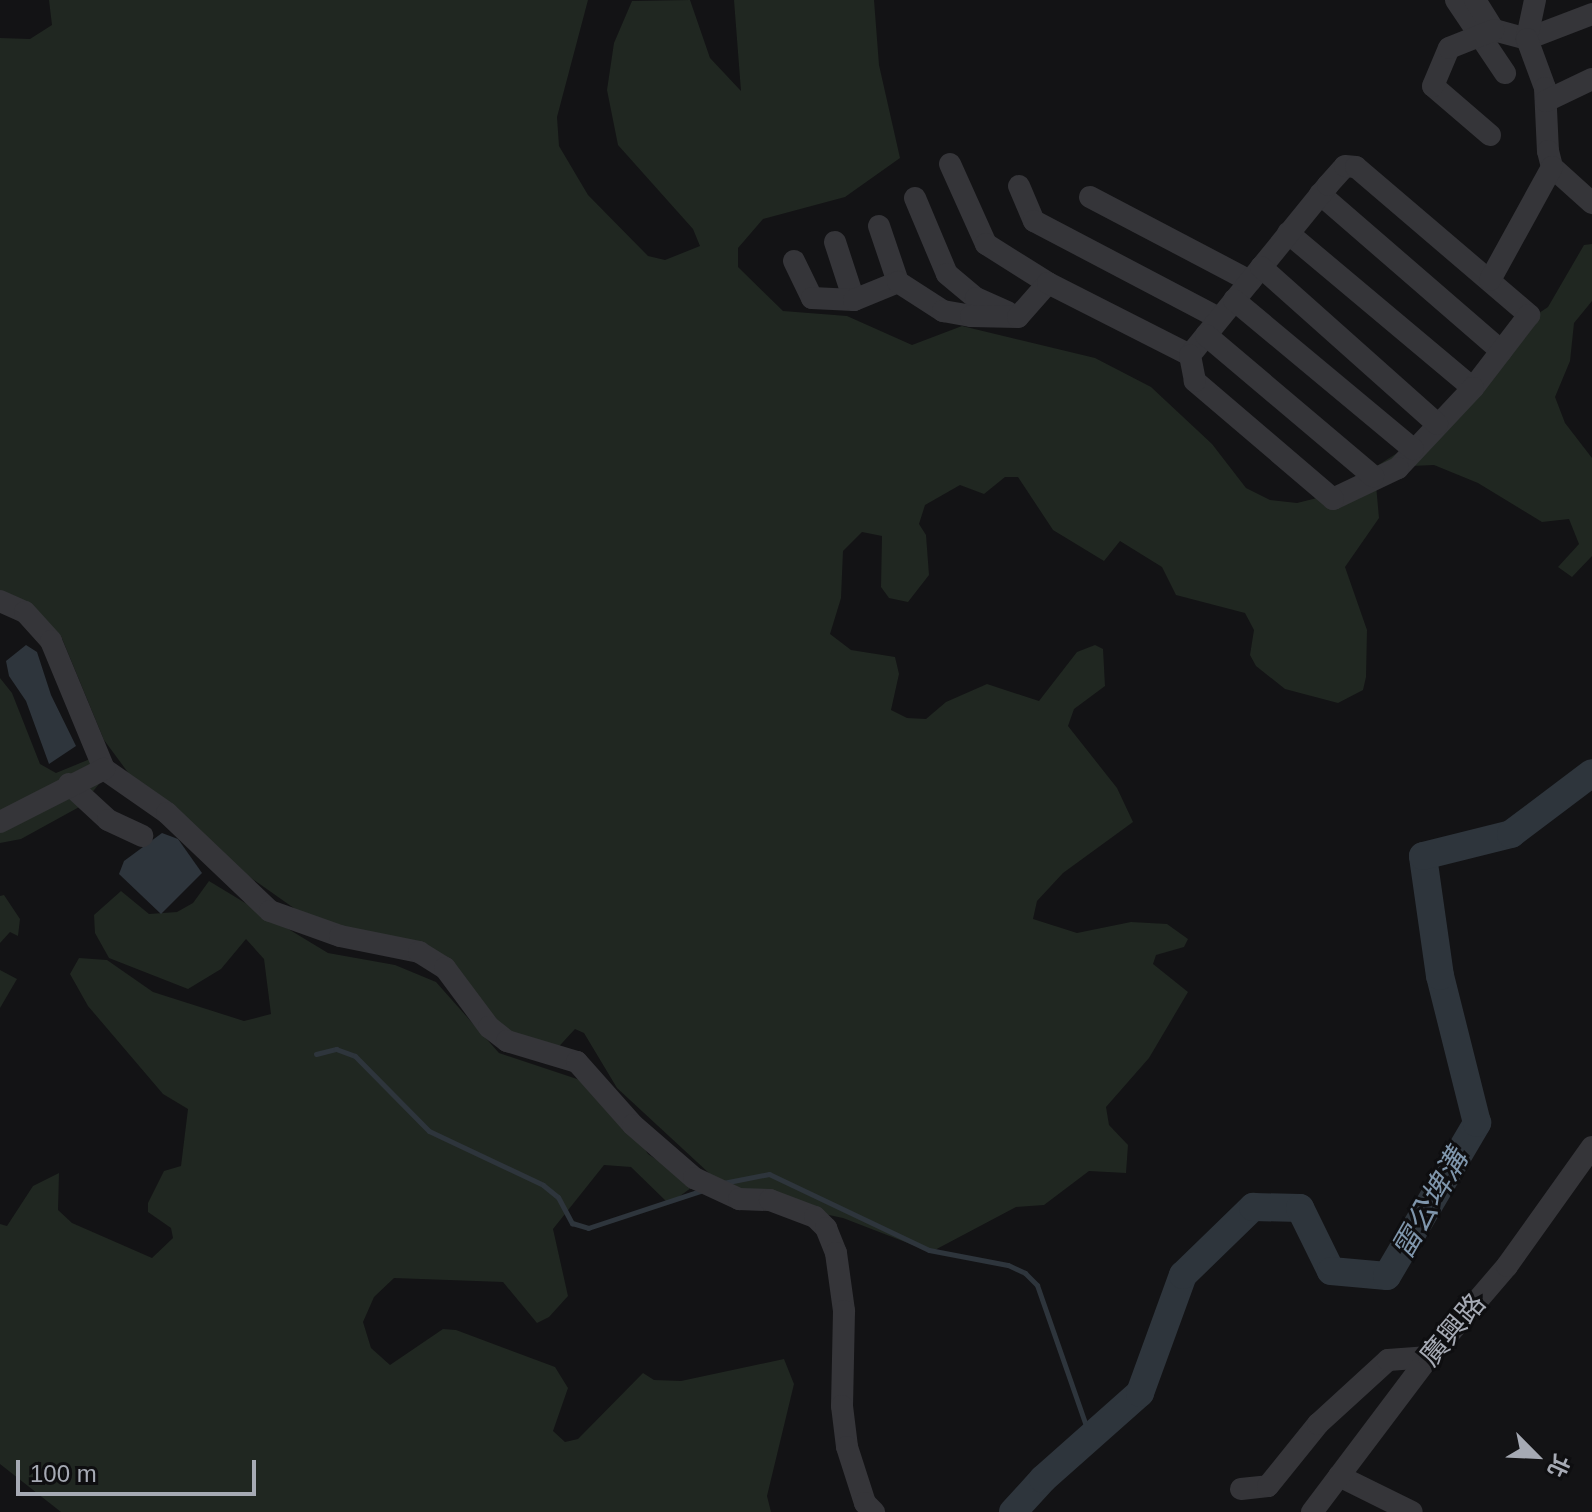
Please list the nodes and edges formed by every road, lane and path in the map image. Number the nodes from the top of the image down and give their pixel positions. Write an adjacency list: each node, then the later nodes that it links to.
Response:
1 (1456, 0): 5 (street)
2 (1475, 0): 5 (street)
3 (1535, 0): 6 (street)
4 (1592, 14): 6 (street)
5 (1488, 34): 6 (street); 7 (street); 10 (street)
6 (1527, 39): 9 (street)
7 (1505, 73)
8 (1592, 79): 9 (street)
9 (1546, 101): 12 (street)
10 (1490, 135)
11 (950, 164): 25 (street)
12 (1552, 167): 17 (street); 23 (street)
13 (1019, 186): 29 (street)
14 (1320, 194): 19 (street); 23 (street); 30 (street)
15 (1090, 197): 22 (street)
16 (915, 198): 28 (street)
17 (1592, 203)
18 (879, 226): 24 (street)
19 (1288, 233): 22 (street); 32 (street)
20 (835, 242): 26 (street)
21 (794, 261): 26 (street)
22 (1255, 274): 27 (street); 33 (street)
23 (1490, 280): 30 (street)
24 (898, 282): 26 (street); 28 (street)
25 (1048, 283): 28 (street); 31 (street)
26 (854, 300)
27 (1234, 300): 29 (street); 34 (street)
28 (1018, 317)
29 (1212, 327): 31 (street); 35 (street)
30 (1501, 351): 32 (street)
31 (1190, 355): 35 (street)
32 (1473, 388): 33 (street)
33 (1437, 424): 34 (street)
34 (1413, 449): 35 (street)
35 (1373, 476)
36 (0, 601): 37 (street)
37 (104, 769): 38 (street); 45 (street)
38 (69, 784): 39 (street); 40 (street)
39 (0, 822)
40 (143, 836)
41 (1592, 1147): 42 (street, 廣興路)
42 (1429, 1357): 43 (street, 廣興路); 44 (street)
43 (1339, 1476): 46 (street, 廣興路); 47 (street)
44 (1241, 1489)
45 (874, 1512)
46 (1312, 1512)
47 (1412, 1512)

